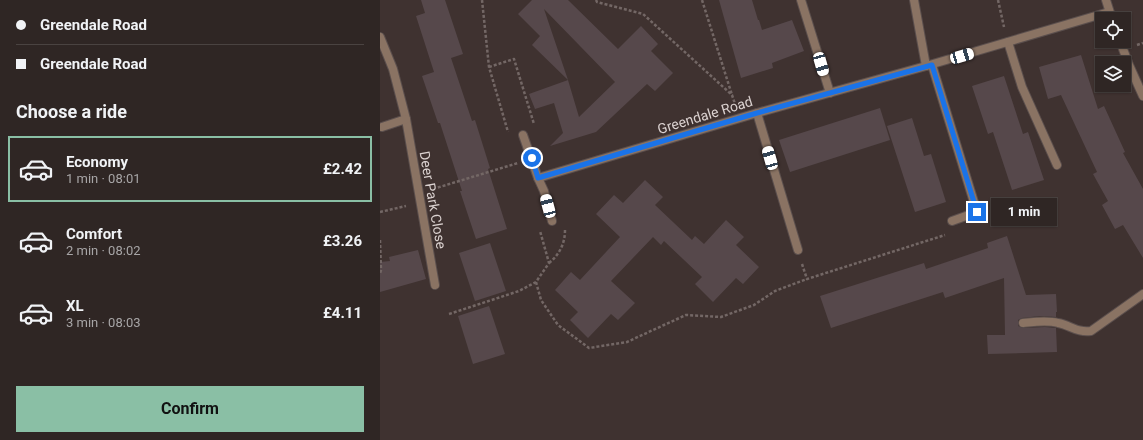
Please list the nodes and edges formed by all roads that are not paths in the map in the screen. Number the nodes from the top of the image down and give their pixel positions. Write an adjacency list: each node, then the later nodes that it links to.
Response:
1 (801, 0): 10 (street)
2 (914, 0): 9 (street)
3 (1106, 0): 4 (street)
4 (1110, 12)
5 (1095, 19): 7 (street, Greendale Road)
6 (380, 37): 13 (street, Deer Park Close)
7 (1008, 42): 9 (street, Greendale Road); 16 (street)
8 (1123, 48): 11 (street)
9 (929, 66): 10 (street, Greendale Road); 19 (street)
10 (830, 93): 12 (street, Greendale Road)
11 (1143, 96)
12 (757, 113): 17 (street, Greendale Road); 20 (street)
13 (406, 119): 14 (street); 21 (street, Deer Park Close)
14 (382, 127)
15 (523, 135): 17 (street)
16 (1057, 165)
17 (538, 178): 18 (street)
18 (552, 221)
19 (952, 221)
20 (798, 250)
21 (435, 285)
22 (1143, 294): 23 (street)
23 (1023, 323)

